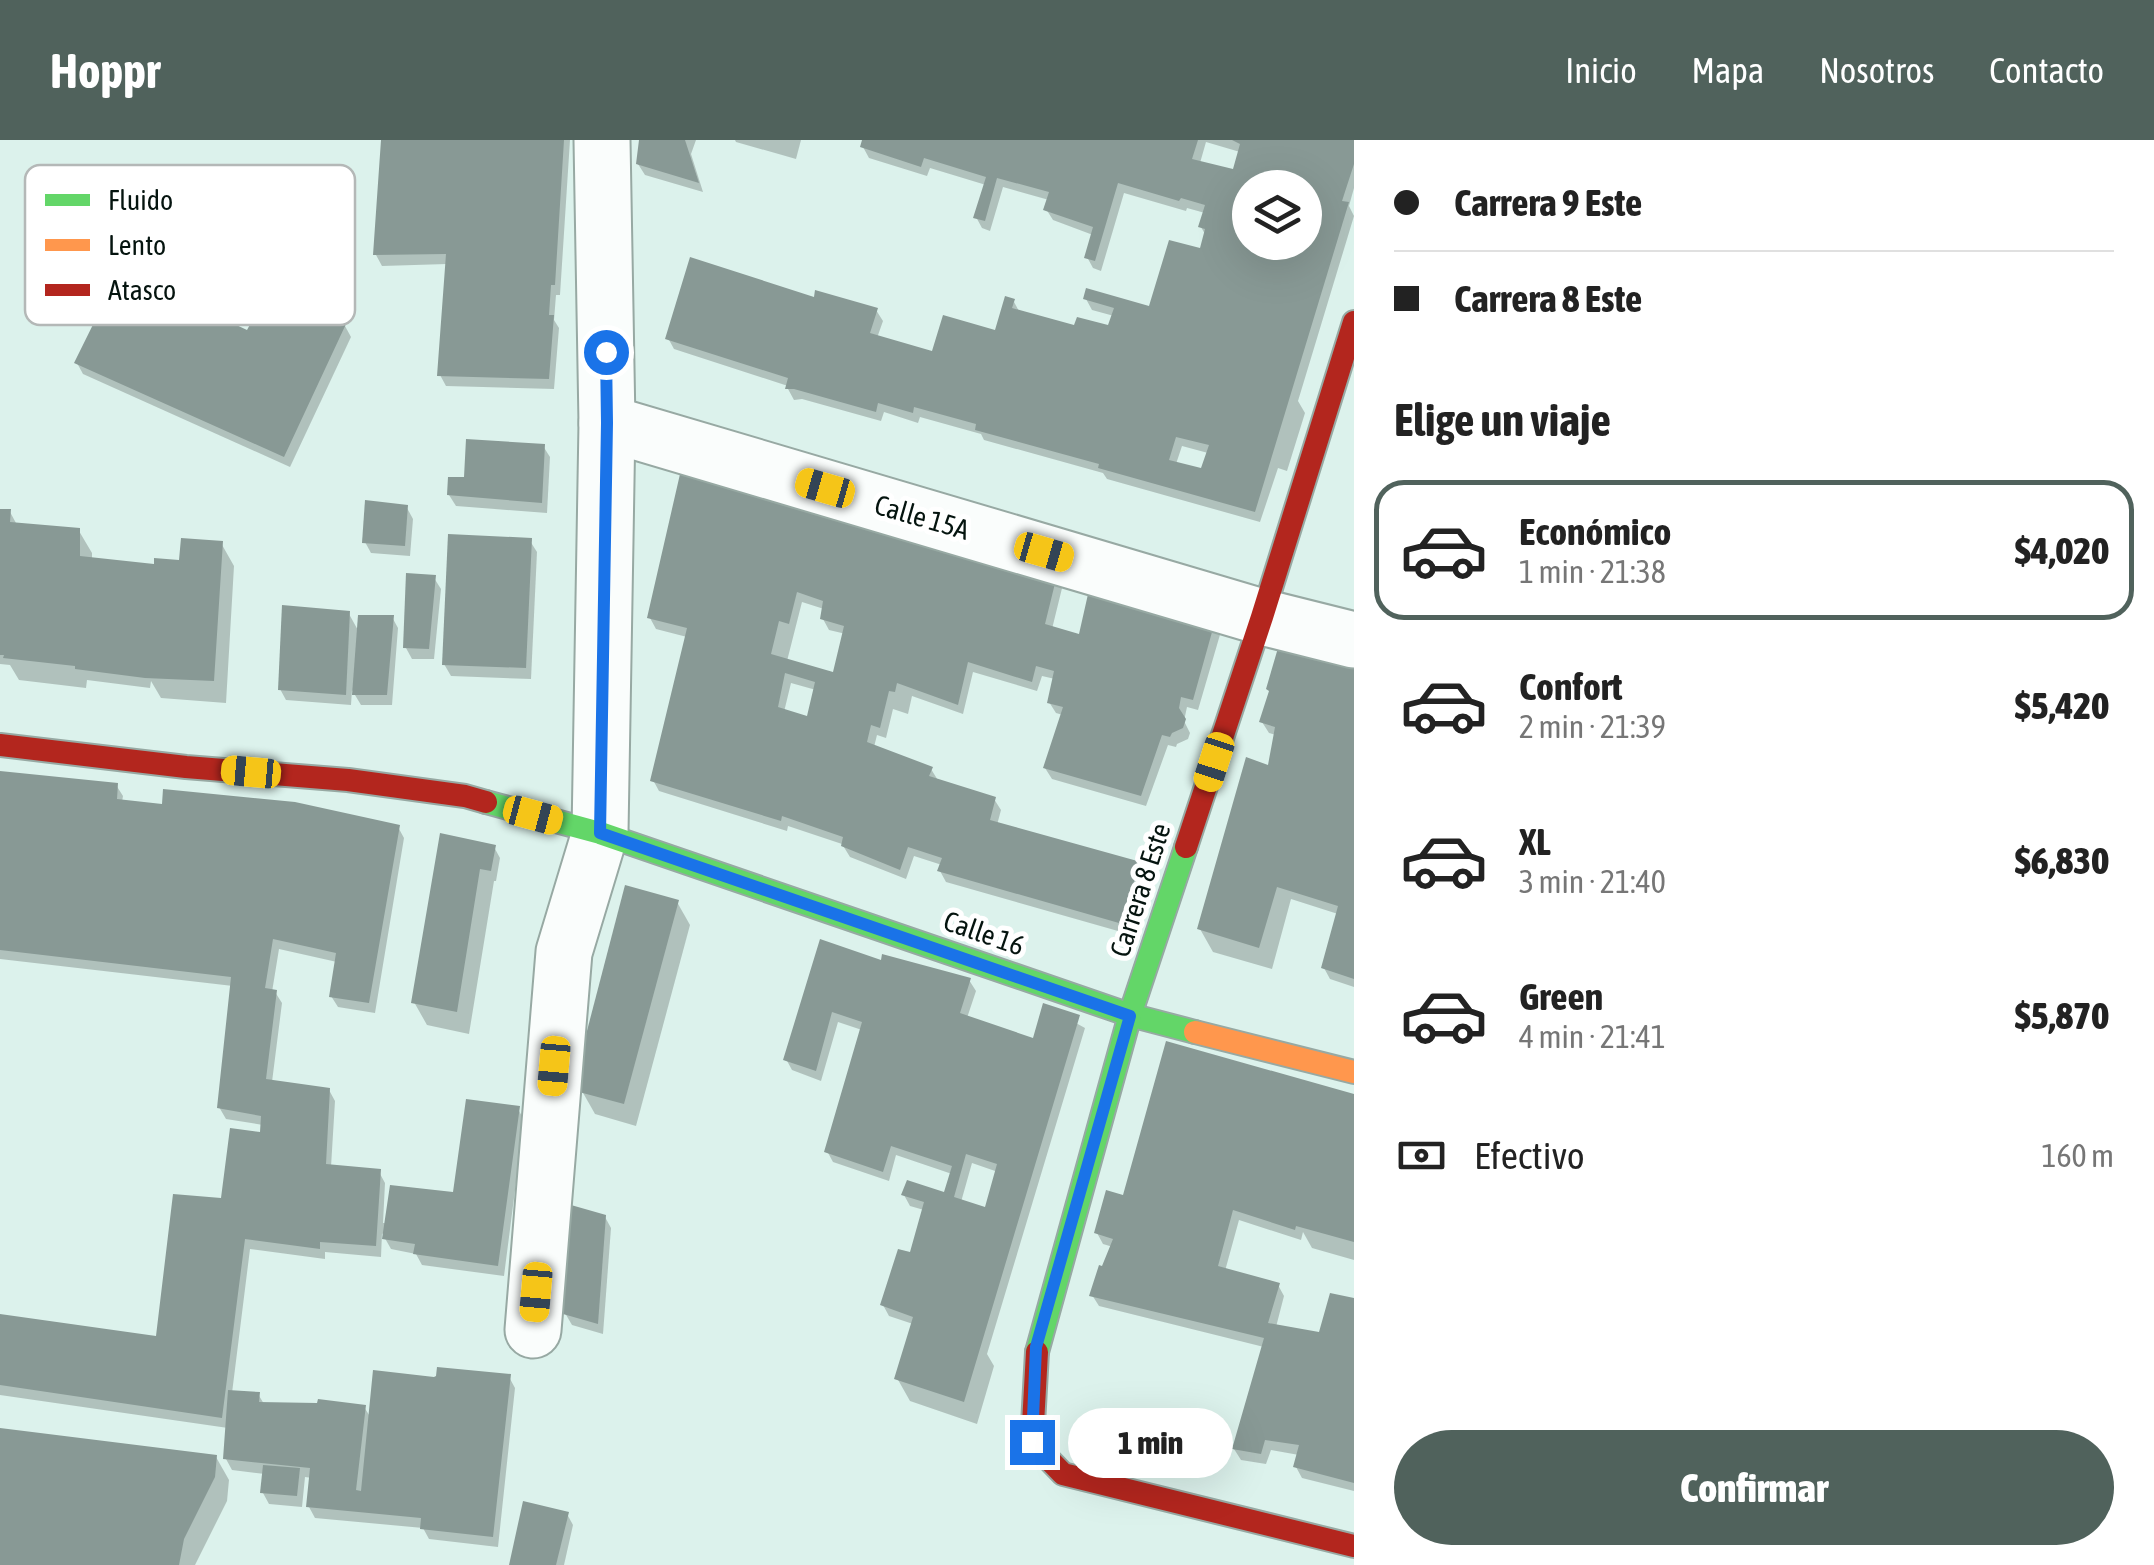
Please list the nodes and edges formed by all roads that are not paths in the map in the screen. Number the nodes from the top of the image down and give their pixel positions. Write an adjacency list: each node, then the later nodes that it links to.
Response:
1 (602, 140): 3 (street)
2 (1354, 322): 4 (street, Carrera 8 Este)
3 (607, 423): 4 (street, Calle 15A); 7 (street)
4 (1262, 617): 5 (street, Calle 15A); 8 (street, Carrera 8 Este)
5 (1354, 640)
6 (0, 745): 7 (street, Calle 16)
7 (600, 833): 8 (street, Calle 16); 10 (street)
8 (1130, 1016): 9 (street, Calle 16); 11 (street, Carrera 8 Este)
9 (1354, 1072)
10 (533, 1330)
11 (1354, 1546)

